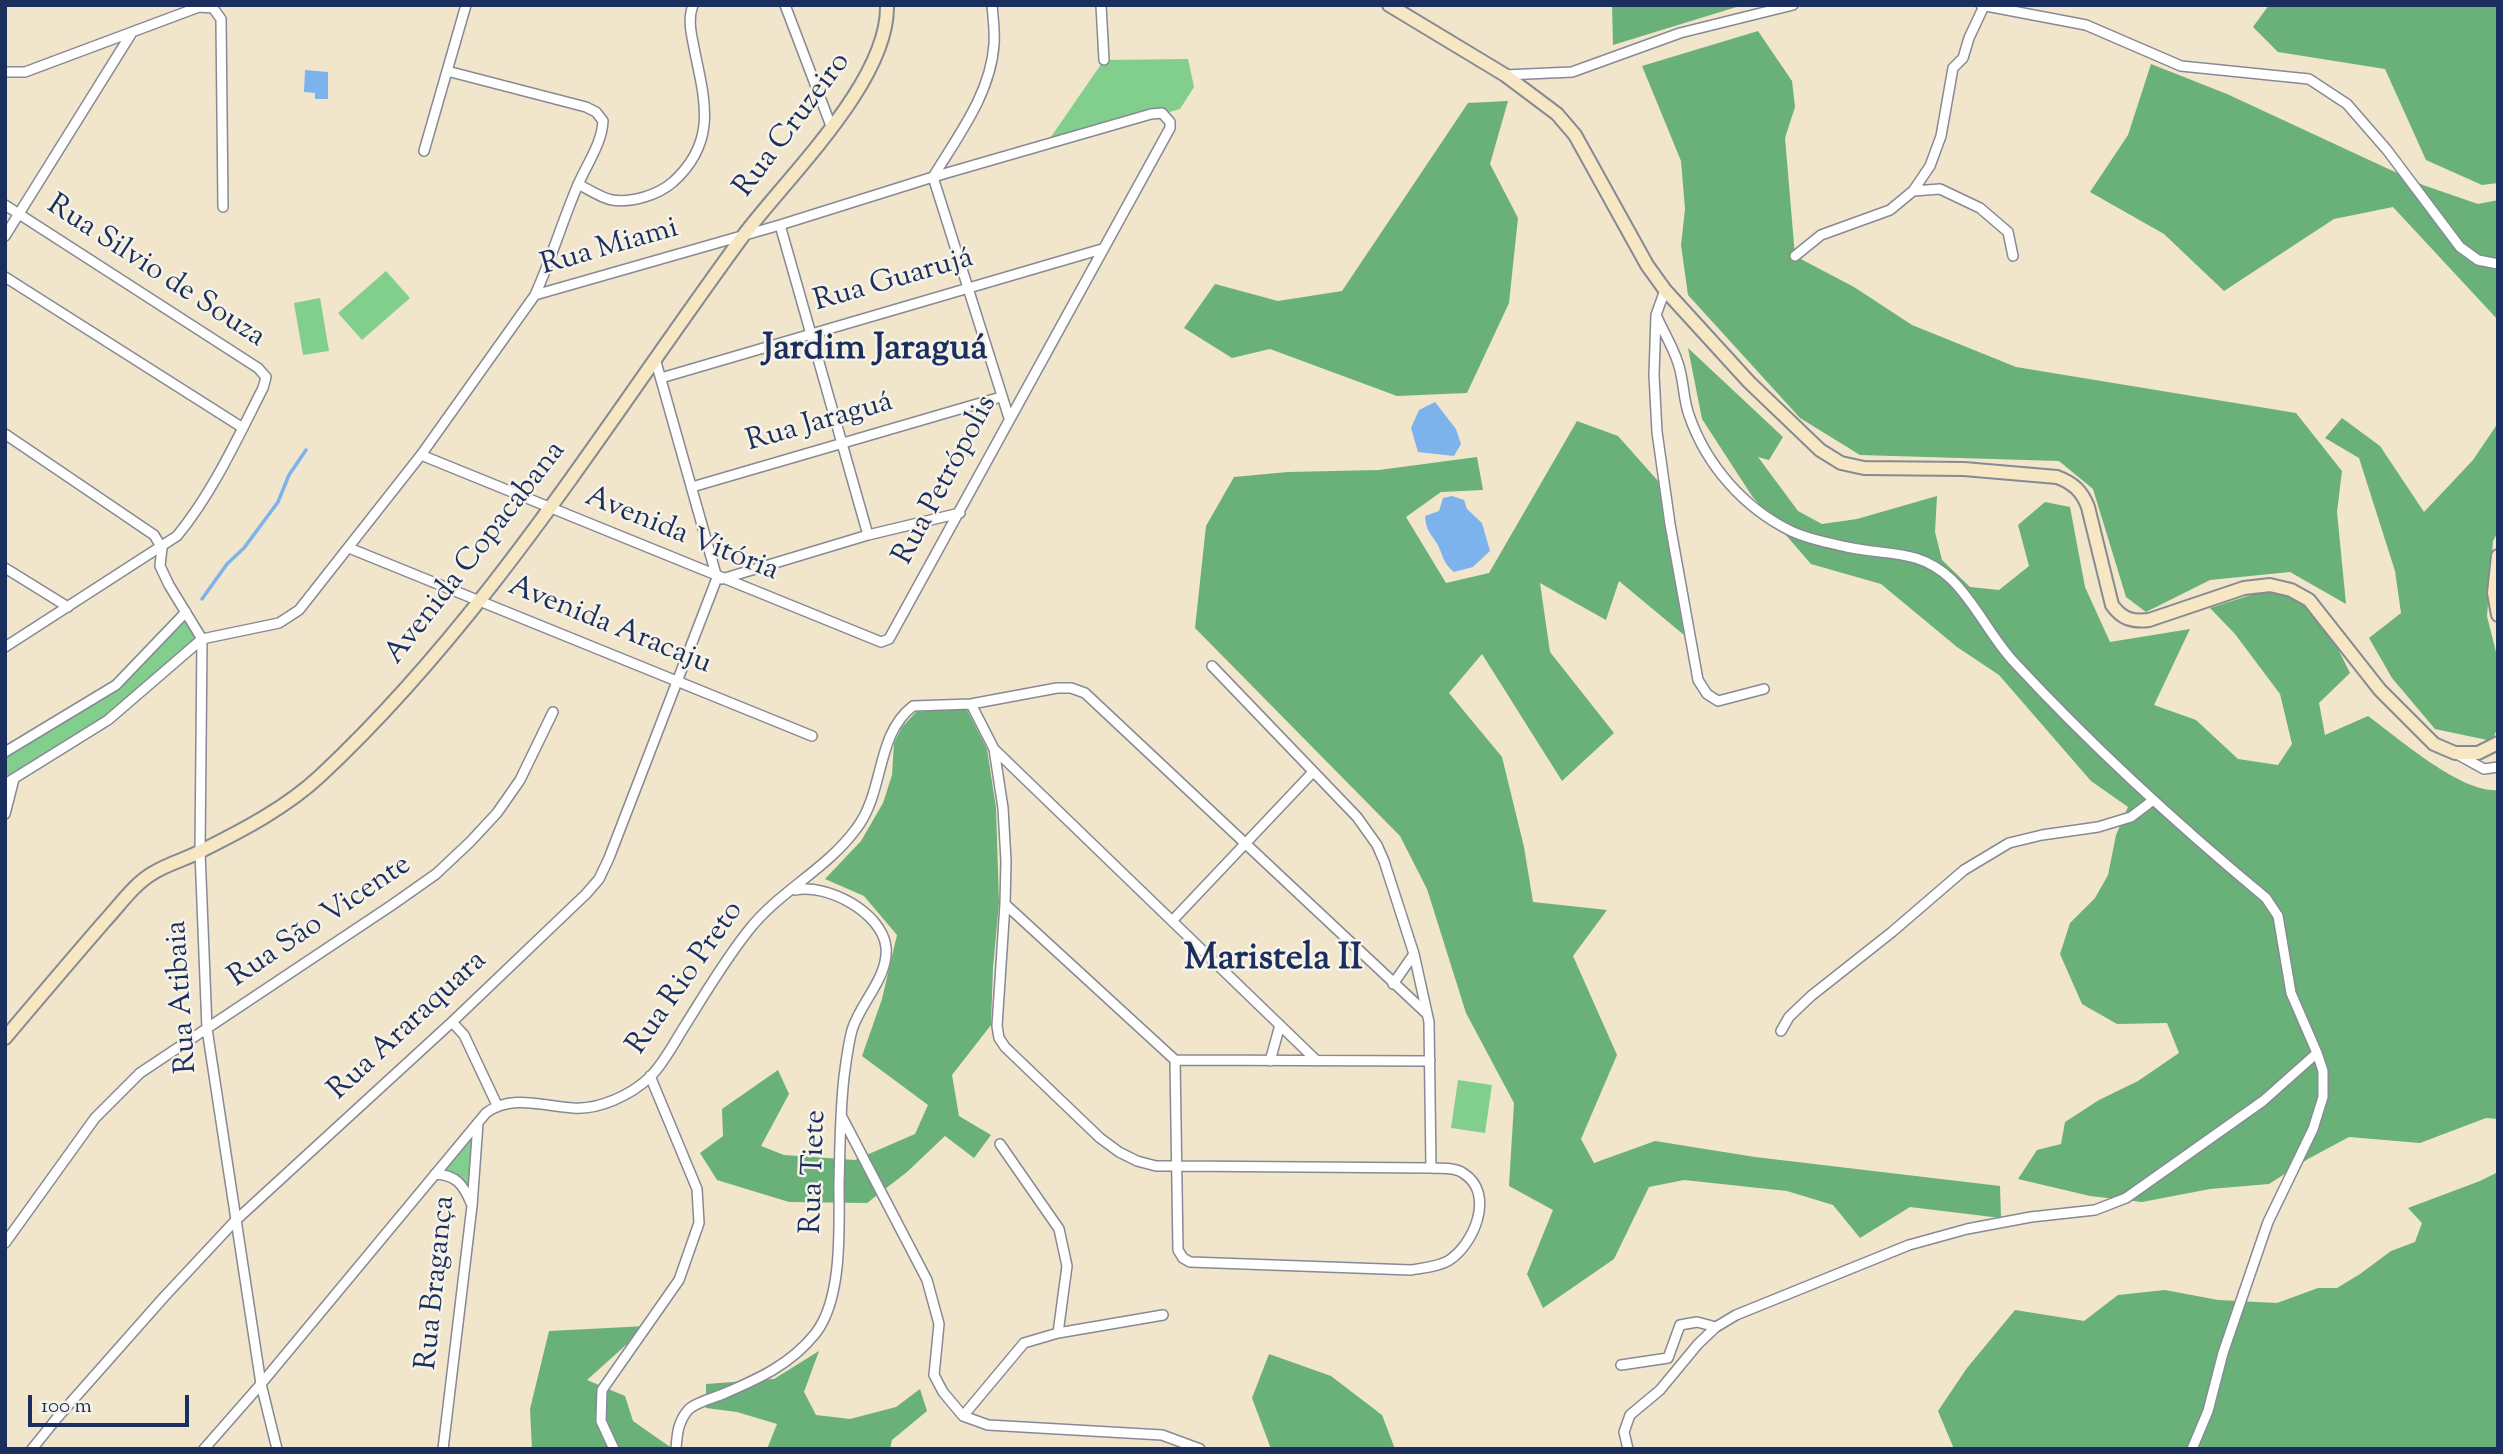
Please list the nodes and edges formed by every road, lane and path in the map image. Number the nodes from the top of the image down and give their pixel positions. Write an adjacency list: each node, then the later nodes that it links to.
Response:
1 (466, 5): 12 (street)
2 (694, 5): 19 (street)
3 (785, 5): 16 (street)
4 (887, 5): 16 (main road, Rua Cruzeiro)
5 (992, 5): 18 (street)
6 (1101, 5): 11 (street)
7 (1389, 5): 14 (main road)
8 (1793, 5): 14 (street)
9 (1982, 6): 20 (street); 30 (street)
10 (131, 34): 13 (street); 22 (street); 23 (street)
11 (1104, 60)
12 (447, 71): 17 (street); 19 (street)
13 (5, 72)
14 (1505, 75): 33 (main road)
15 (1170, 122): 18 (street, Rua Miami); 27 (street, Rua Petrópolis)
16 (831, 126): 25 (main road, Rua Cruzeiro)
17 (424, 151)
18 (933, 177): 24 (street, Rua Miami); 32 (street)
19 (578, 184): 34 (street)
20 (1913, 191): 28 (street); 29 (street)
21 (5, 205): 23 (street, Rua Silvio de Souza)
22 (223, 207)
23 (20, 214): 26 (street); 41 (street, Rua Silvio de Souza)
24 (780, 225): 25 (street, Rua Miami); 36 (street)
25 (744, 235): 34 (street, Rua Miami); 37 (main road, Avenida Copacabana)
26 (5, 236)
27 (1102, 249): 32 (street, Rua Guarujá); 40 (street, Rua Petrópolis)
28 (2013, 256)
29 (1795, 257)
30 (2498, 264)
31 (5, 277): 41 (street)
32 (968, 288): 36 (street, Rua Guarujá); 39 (street)
33 (1665, 290): 35 (street); 70 (main road)
34 (535, 295): 44 (street, Rua Miami)
35 (1656, 315): 63 (street); 74 (street)
36 (810, 334): 38 (street, Rua Guarujá); 43 (street)
37 (656, 362): 38 (street); 46 (main road, Avenida Copacabana)
38 (661, 378): 45 (street)
39 (1001, 397): 40 (street); 43 (street, Rua Jaraguá)
40 (1009, 418): 47 (street, Rua Petrópolis)
41 (243, 428): 49 (street)
42 (5, 434): 49 (street)
43 (841, 444): 45 (street, Rua Jaraguá); 48 (street)
44 (421, 455): 46 (street, Avenida Vitória); 50 (street, Rua Miami)
45 (692, 487): 53 (street)
46 (548, 508): 53 (street, Avenida Vitória); 54 (main road, Avenida Copacabana)
47 (960, 513): 48 (street); 59 (street, Rua Petrópolis)
48 (868, 536): 53 (street)
49 (162, 548): 55 (street); 56 (street)
50 (349, 548): 54 (street, Avenida Aracaju); 58 (street, Rua Miami)
51 (2498, 556): 57 (main road)
52 (5, 568): 55 (street)
53 (720, 579): 59 (street, Avenida Vitória); 62 (street, Rua Araraquara)
54 (480, 601): 62 (street, Avenida Aracaju); 77 (main road, Avenida Copacabana)
55 (68, 607): 60 (street)
56 (186, 612): 58 (street); 69 (street)
57 (2498, 615)
58 (202, 639): 73 (street); 77 (street, Rua Atibaia)
59 (885, 642)
60 (5, 647)
61 (1212, 666): 72 (street)
62 (678, 681): 66 (street, Avenida Aracaju); 84 (street, Rua Araraquara)
63 (1765, 690)
64 (971, 704): 68 (street); 76 (street); 78 (street, Rua Rio Preto)
65 (553, 712): 86 (street, Rua São Vicente)
66 (812, 736)
67 (2498, 743): 70 (main road)
68 (994, 749): 79 (street); 80 (street)
69 (5, 752)
70 (2455, 753): 71 (street)
71 (2498, 767)
72 (1313, 772): 76 (street); 81 (street)
73 (10, 782): 75 (street)
74 (2152, 801): 87 (street); 89 (street)
75 (5, 814)
76 (1243, 844): 80 (street); 82 (street)
77 (200, 852): 86 (street, Rua Atibaia); 88 (main road)
78 (790, 891): 94 (street, Rua Rio Preto); 96 (street, Rua Tiete)
79 (1005, 904): 90 (street); 99 (street)
80 (1172, 921): 85 (street)
81 (1414, 954): 82 (street); 83 (street)
82 (1393, 984): 83 (street)
83 (1426, 1013): 93 (street)
84 (452, 1022): 95 (street); 103 (street, Rua Araraquara)
85 (1280, 1024): 91 (street); 92 (street)
86 (207, 1029): 103 (street, Rua Atibaia); 104 (street, Rua São Vicente)
87 (1781, 1031)
88 (5, 1038)
89 (2317, 1054): 106 (street); 119 (street)
90 (1175, 1060): 91 (street); 99 (street)
91 (1270, 1061): 92 (street)
92 (1317, 1061): 93 (street)
93 (1430, 1061): 100 (street)
94 (650, 1076): 95 (street, Rua Rio Preto); 115 (street)
95 (497, 1105): 97 (street)
96 (842, 1117): 110 (street); 116 (street, Rua Tiete)
97 (478, 1122): 101 (street); 102 (street, Rua Bragança)
98 (1000, 1143): 107 (street)
99 (1177, 1166): 100 (street); 100 (street)
100 (1431, 1168)
101 (435, 1174): 102 (street); 109 (street)
102 (472, 1206): 114 (street, Rua Bragança)
103 (235, 1221): 109 (street, Rua Atibaia); 111 (street, Rua Araraquara)
104 (5, 1243)
105 (1163, 1315): 107 (street)
106 (1716, 1327): 108 (street); 118 (street)
107 (1058, 1333): 110 (street)
108 (1621, 1365)
109 (261, 1384): 112 (street); 113 (street, Rua Atibaia)
110 (963, 1416): 117 (street)
111 (32, 1449)
112 (204, 1449)
113 (276, 1449)
114 (443, 1449)
115 (614, 1449)
116 (676, 1449)
117 (1200, 1449)
118 (1628, 1449)
119 (2192, 1449)

